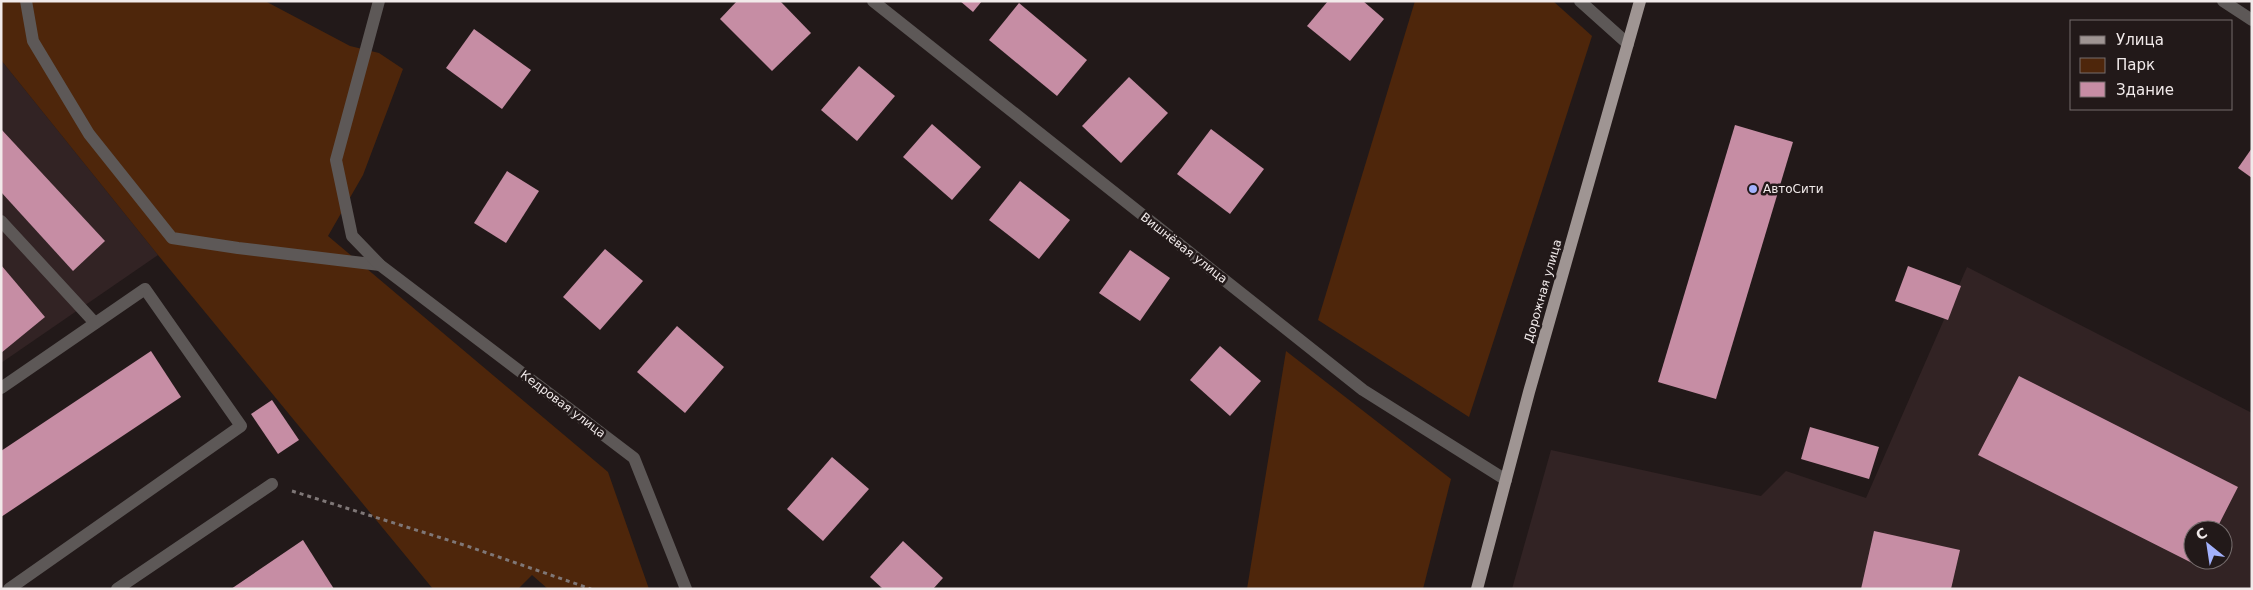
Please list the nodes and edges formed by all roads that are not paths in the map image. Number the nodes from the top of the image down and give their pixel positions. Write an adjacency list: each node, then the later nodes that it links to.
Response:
1 (26, 1): 10 (street)
2 (379, 1): 10 (street, Кедровая улица)
3 (873, 1): 13 (street, Вишнёвая улица)
4 (1580, 1): 8 (street)
5 (1640, 1): 8 (main road, Дорожная улица)
6 (2223, 1): 7 (street)
7 (2252, 20)
8 (1628, 44): 13 (main road, Дорожная улица)
9 (1, 221): 11 (street)
10 (380, 265): 17 (street, Кедровая улица)
11 (95, 323): 12 (street); 15 (street)
12 (1, 388)
13 (1506, 480): 18 (main road, Дорожная улица)
14 (272, 484): 16 (street)
15 (9, 589)
16 (117, 589)
17 (686, 589)
18 (1477, 589)

